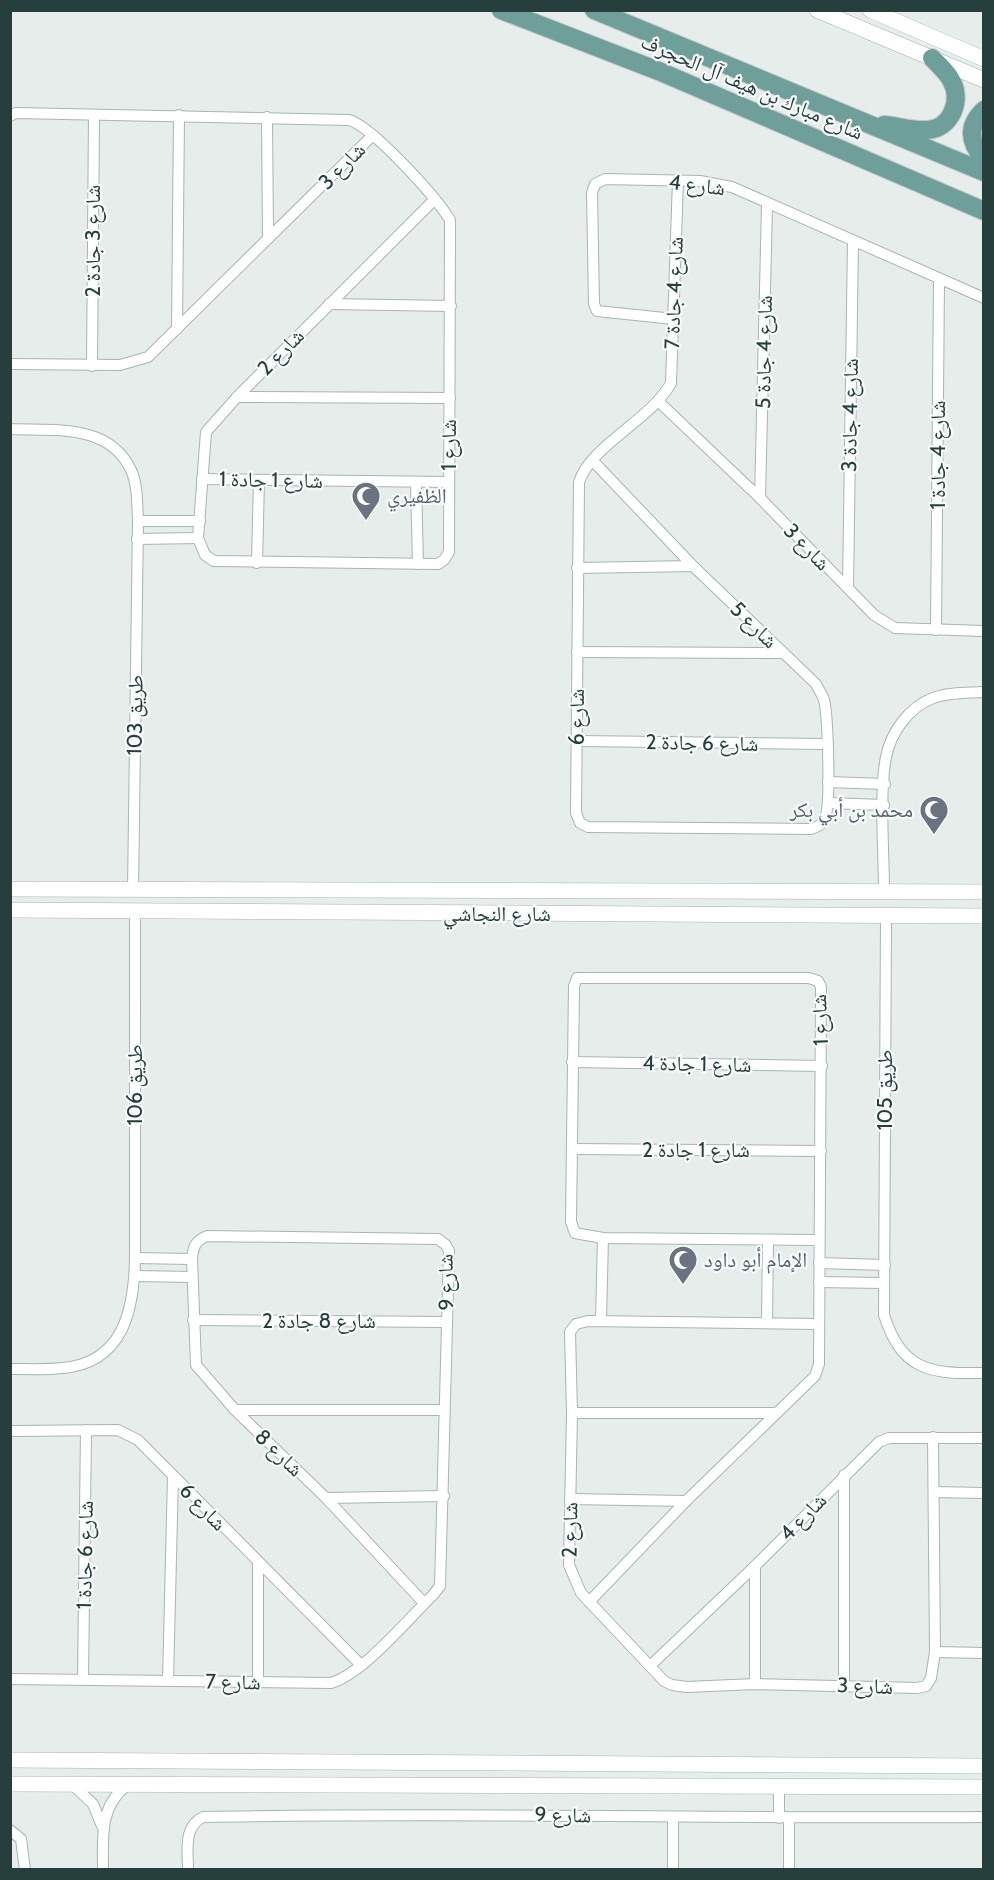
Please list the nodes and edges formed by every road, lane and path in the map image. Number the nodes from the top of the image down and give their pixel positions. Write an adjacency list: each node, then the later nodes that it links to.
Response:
1 (501, 10): 6 (main road, شارع مبارك بن هيف آل الحجرف)
2 (594, 10): 5 (main road, شارع مبارك بن هيف آل الحجرف)
3 (817, 10): 7 (street)
4 (870, 10): 8 (street)
5 (616, 20): 6 (main road); 15 (main road, شارع مبارك بن هيف آل الحجرف)
6 (592, 45): 22 (main road, شارع مبارك بن هيف آل الحجرف)
7 (932, 58): 9 (street); 15 (main road)
8 (984, 59)
9 (984, 80)
10 (984, 110): 17 (main road)
11 (94, 115): 12 (street, شارع 3); 13 (street, شارع 3); 32 (street, شارع 3 جادة 2)
12 (179, 115): 14 (street, شارع 3); 30 (street)
13 (10, 116)
14 (267, 117): 16 (street, شارع 3); 23 (street)
15 (860, 121): 18 (main road, شارع مبارك بن هيف آل الحجرف)
16 (373, 135): 20 (street, شارع 1); 23 (street, شارع 3)
17 (984, 159)
18 (984, 172)
19 (678, 180): 21 (street, شارع 4); 29 (street, شارع 4 جادة 7); 29 (street, شارع 4)
20 (435, 200): 27 (street, شارع 2); 28 (street, شارع 1)
21 (767, 205): 24 (street, شارع 4); 42 (street, شارع 4 جادة 5)
22 (984, 211)
23 (268, 238): 30 (street, شارع 3)
24 (853, 242): 25 (street, شارع 4); 51 (street, شارع 4 جادة 3)
25 (939, 279): 26 (street, شارع 4); 52 (street, شارع 4 جادة 1)
26 (984, 298)
27 (329, 304): 28 (street); 33 (street, شارع 2)
28 (451, 306): 34 (street, شارع 1)
29 (674, 319): 35 (street, شارع 4 جادة 7)
30 (177, 329): 32 (street, شارع 3)
31 (10, 364): 32 (street, شارع 3)
32 (92, 366)
33 (237, 397): 34 (street); 38 (street, شارع 2)
34 (450, 398): 41 (street, شارع 1)
35 (658, 401): 37 (street, شارع 6); 42 (street, شارع 3)
36 (10, 429): 43 (street, طريق 103)
37 (592, 460): 49 (street, شارع 5); 50 (street, شارع 6)
38 (202, 479): 39 (street, شارع 1 جادة 1); 44 (street, شارع 2)
39 (259, 480): 40 (street, شارع 1 جادة 1); 47 (street)
40 (416, 482): 41 (street, شارع 1 جادة 1); 48 (street)
41 (449, 482): 48 (street, شارع 1)
42 (760, 498): 51 (street, شارع 3)
43 (138, 521): 44 (street); 46 (street, طريق 103)
44 (200, 521): 45 (street, شارع 2)
45 (198, 538): 46 (street); 47 (street, شارع 1)
46 (137, 539): 67 (street, طريق 103)
47 (257, 563): 48 (street, شارع 1)
48 (418, 564)
49 (693, 566): 50 (street); 55 (street, شارع 5)
50 (577, 568): 54 (street, شارع 6)
51 (848, 588): 52 (street, شارع 3)
52 (936, 630): 53 (street, شارع 3)
53 (984, 631)
54 (577, 652): 55 (street); 57 (street, شارع 6)
55 (783, 653): 58 (street, شارع 5)
56 (984, 692): 60 (street)
57 (576, 741): 58 (street, شارع 6 جادة 2); 63 (street, شارع 6)
58 (827, 744): 59 (street, شارع 5)
59 (828, 783): 60 (street); 61 (street, شارع 5)
60 (885, 784): 62 (street)
61 (828, 803): 62 (street); 63 (street, شارع 5)
62 (884, 805): 68 (street)
63 (821, 825)
64 (10, 889): 67 (street, شارع النجاشي)
65 (289, 890): 66 (street, شارع النجاشي); 67 (street, شارع النجاشي); 72 (street)
66 (324, 890): 68 (street, شارع النجاشي); 73 (street)
67 (133, 891)
68 (884, 891): 69 (street, شارع النجاشي)
69 (984, 892)
70 (10, 910): 71 (street, شارع النجاشي)
71 (135, 912): 72 (street, شارع النجاشي); 83 (street, طريق 106)
72 (286, 913): 73 (street, شارع النجاشي)
73 (321, 913): 74 (street, شارع النجاشي)
74 (886, 915): 75 (street, شارع النجاشي); 86 (street, طريق 105)
75 (984, 916)
76 (572, 1062): 77 (street, شارع 1 جادة 4); 77 (street, شارع 1); 78 (street, شارع 1)
77 (822, 1065): 79 (street, شارع 1)
78 (572, 1149): 79 (street, شارع 1 جادة 2); 80 (street, شارع 1)
79 (821, 1151): 82 (street, شارع 1)
80 (603, 1238): 81 (street, شارع 1); 92 (street)
81 (768, 1240): 82 (street, شارع 1); 94 (street)
82 (819, 1240): 85 (street)
83 (135, 1258): 84 (street); 87 (street, طريق 106)
84 (192, 1259): 88 (street); 93 (street, شارع 9)
85 (819, 1263): 86 (street); 89 (street)
86 (885, 1265): 90 (street, طريق 105)
87 (135, 1276): 88 (street); 96 (street, طريق 106)
88 (192, 1277): 91 (street, شارع 8)
89 (819, 1282): 90 (street); 95 (street)
90 (884, 1283): 97 (street, طريق 105)
91 (193, 1320): 93 (street, شارع 8 جادة 2); 98 (street, شارع 8)
92 (601, 1320): 94 (street, شارع 2); 100 (street, شارع 2)
93 (446, 1322): 99 (street, شارع 9)
94 (767, 1323): 95 (street, شارع 2)
95 (818, 1324): 101 (street)
96 (10, 1369)
97 (984, 1373)
98 (235, 1410): 99 (street); 111 (street, شارع 8)
99 (444, 1410): 110 (street, شارع 9)
100 (572, 1413): 101 (street); 112 (street, شارع 2)
101 (776, 1413): 113 (street)
102 (86, 1430): 103 (street, شارع 6); 107 (street, شارع 6); 123 (street, شارع 6 جادة 1)
103 (10, 1431)
104 (933, 1437): 105 (street, شارع 4); 106 (street, شارع 4); 108 (street, شارع 3)
105 (984, 1438)
106 (844, 1475): 115 (street, شارع 4); 127 (street)
107 (172, 1476): 114 (street, شارع 6); 124 (street)
108 (934, 1492): 109 (street); 118 (street, شارع 3)
109 (984, 1493)
110 (444, 1496): 111 (street); 117 (street, شارع 9)
111 (326, 1498): 117 (street, شارع 8)
112 (570, 1499): 113 (street); 116 (street, شارع 2)
113 (686, 1501): 116 (street)
114 (258, 1564): 120 (street, شارع 6); 125 (street)
115 (755, 1566): 121 (street, شارع 4); 126 (street)
116 (589, 1602): 121 (street, شارع 3)
117 (424, 1603): 120 (street, شارع 7)
118 (935, 1652): 119 (street); 127 (street, شارع 3)
119 (984, 1653)
120 (361, 1665): 125 (street, شارع 7)
121 (650, 1666): 126 (street, شارع 3)
122 (10, 1679): 123 (street, شارع 7)
123 (83, 1679): 124 (street, شارع 7)
124 (168, 1681): 125 (street, شارع 7)
125 (258, 1683)
126 (755, 1684): 127 (street, شارع 3)
127 (844, 1685)
128 (10, 1760): 129 (street)
129 (83, 1761): 130 (street); 132 (street)
130 (592, 1763): 131 (street); 136 (street)
131 (984, 1766)
132 (10, 1769)
133 (10, 1784): 134 (street)
134 (72, 1785): 135 (street); 142 (street)
135 (127, 1785): 136 (street); 142 (street)
136 (522, 1785): 137 (street)
137 (779, 1786): 138 (street); 141 (street)
138 (984, 1787)
139 (673, 1817): 141 (street, شارع 9); 146 (street, شارع 9); 147 (street)
140 (984, 1817): 141 (street, شارع 9)
141 (784, 1818): 148 (street)
142 (103, 1829): 145 (street)
143 (10, 1830): 144 (street)
144 (25, 1869)
145 (103, 1869)
146 (188, 1869)
147 (673, 1869)
148 (789, 1869)

